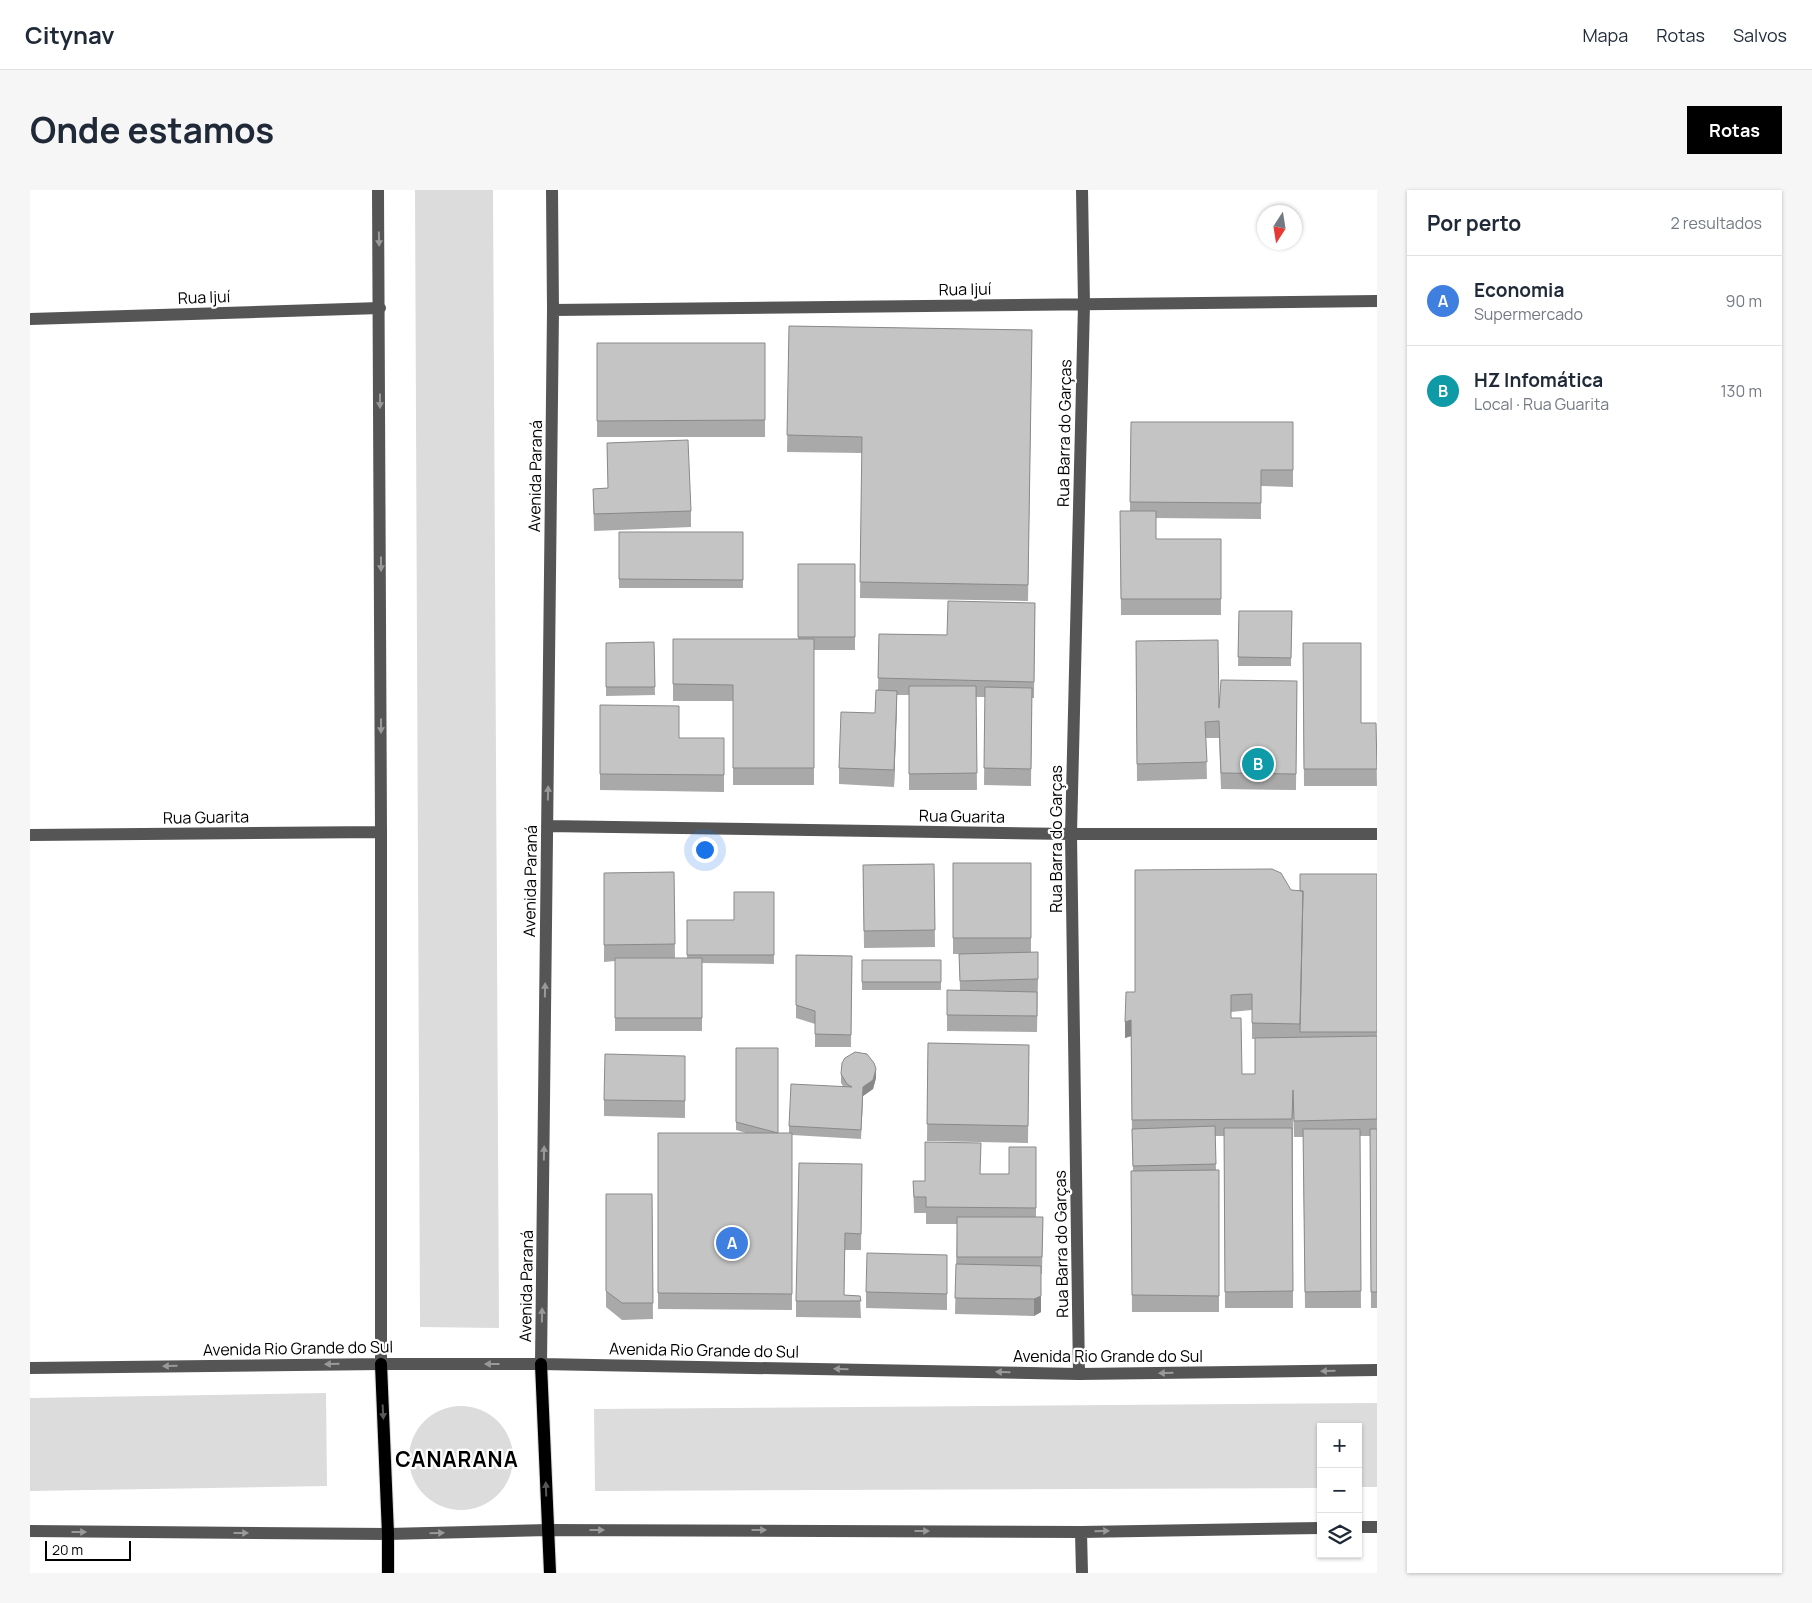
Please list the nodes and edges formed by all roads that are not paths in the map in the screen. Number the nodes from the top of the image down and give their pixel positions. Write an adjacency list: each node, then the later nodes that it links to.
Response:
1 (378, 190): 6 (street, one-way to 6)
2 (552, 190): 7 (street, Avenida Paraná)
3 (1082, 190): 5 (street, Rua Barra do Garças)
4 (1377, 301): 5 (street, Rua Ijuí)
5 (1084, 304): 7 (street, Rua Ijuí); 11 (street, Rua Barra do Garças)
6 (380, 308): 8 (street, Rua Ijuí); 10 (street, one-way to 10)
7 (553, 310): 9 (street, Avenida Paraná, one-way to 7)
8 (30, 319)
9 (547, 826): 11 (street, Rua Guarita); 15 (street, Avenida Paraná, one-way to 9)
10 (381, 832): 13 (street, Rua Guarita); 14 (street)
11 (1071, 834): 12 (street, Rua Guarita); 18 (street, Rua Barra do Garças)
12 (1377, 834)
13 (30, 835)
14 (381, 1364): 15 (street, Avenida Rio Grande do Sul, one-way to 14); 16 (street, Avenida Rio Grande do Sul, one-way to 16); 25 (main road, one-way to 25)
15 (541, 1364): 18 (street, Avenida Rio Grande do Sul, one-way to 15); 22 (main road, Avenida Paraná, one-way to 15)
16 (30, 1368)
17 (1377, 1370): 18 (street, Avenida Rio Grande do Sul, one-way to 18)
18 (1079, 1374)
19 (1362, 1527): 20 (street)
20 (1377, 1527)
21 (1317, 1528): 24 (street, one-way to 21)
22 (548, 1530): 24 (street, one-way to 24); 25 (street, one-way to 22); 27 (main road, Avenida Paraná)
23 (30, 1531): 25 (street, one-way to 25)
24 (1081, 1532): 28 (street)
25 (388, 1534): 26 (main road)
26 (388, 1573)
27 (550, 1573)
28 (1082, 1573)

